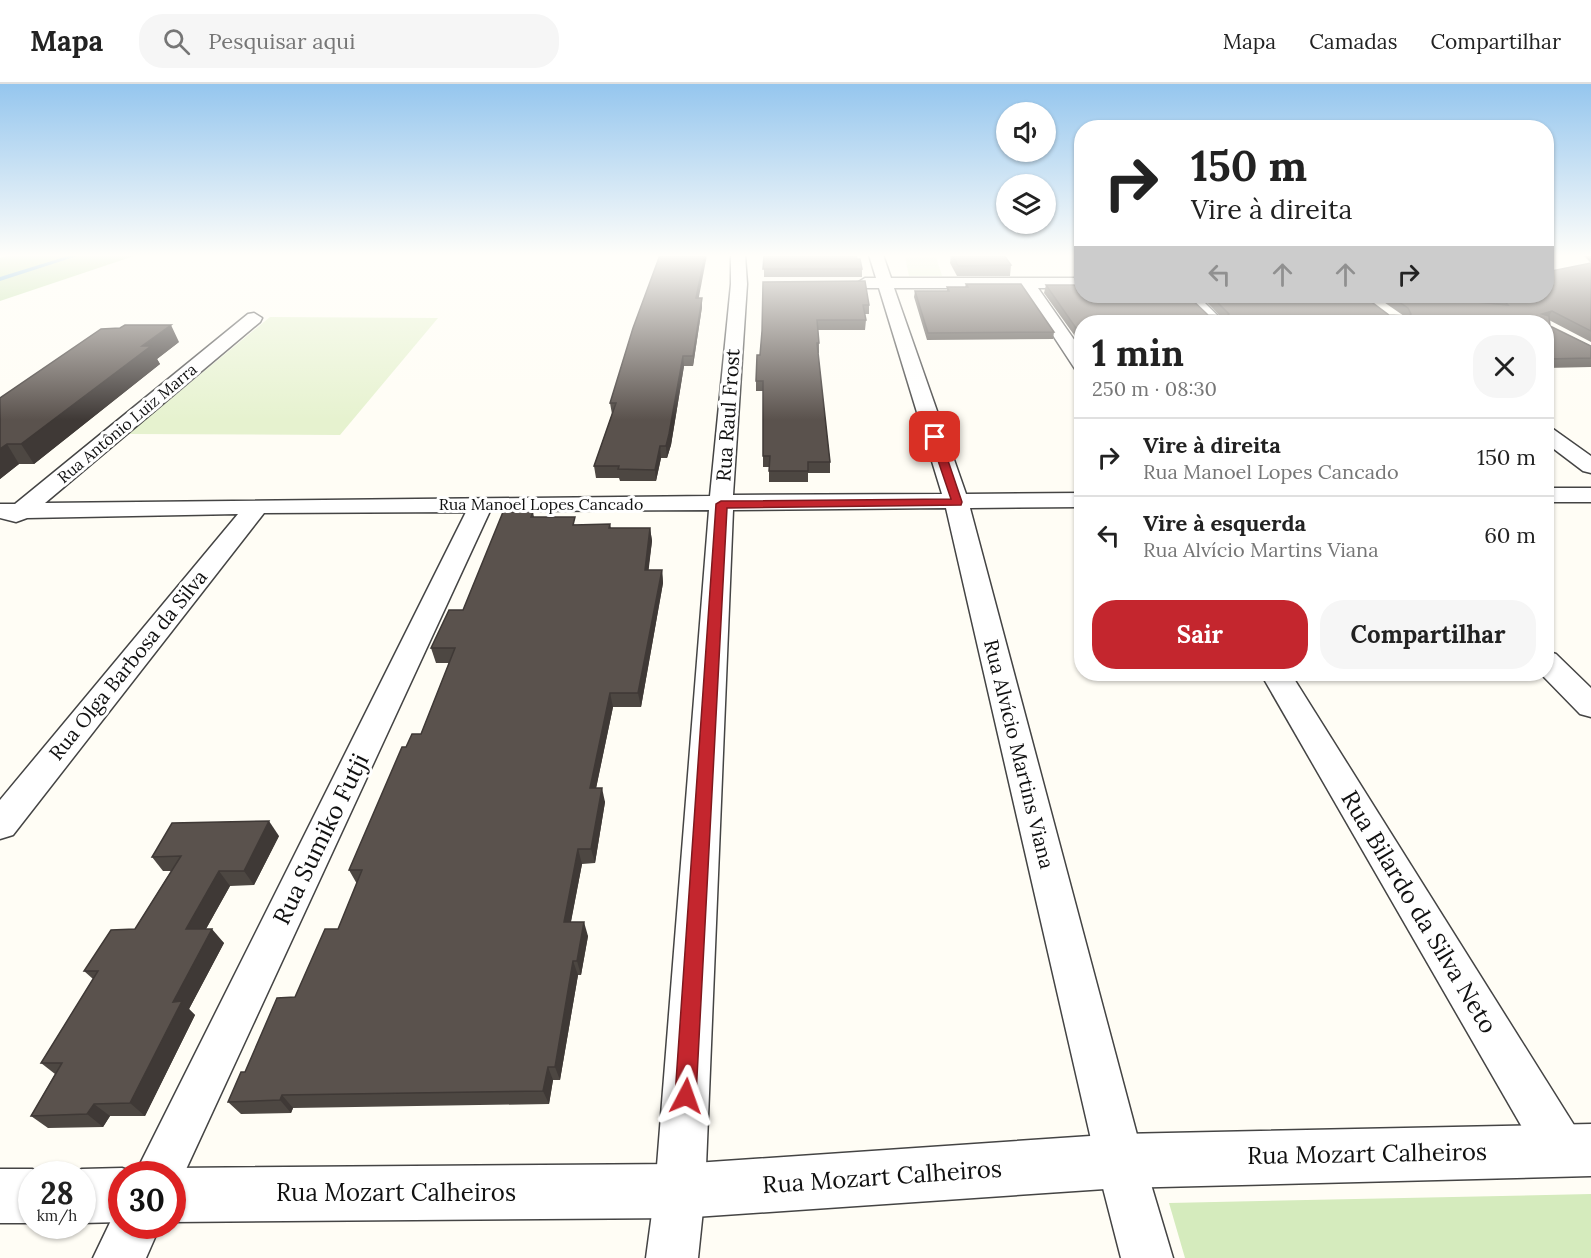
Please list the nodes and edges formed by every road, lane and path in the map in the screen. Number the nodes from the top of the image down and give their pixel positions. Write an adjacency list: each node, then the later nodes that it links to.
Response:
1 (739, 310): 13 (street, Rua Raul Frost)
2 (893, 310): 11 (street, Rua Alvício Martins Viana)
3 (1045, 310): 5 (street)
4 (254, 318): 15 (street, Rua Antônio Luiz Marra)
5 (1074, 353)
6 (1554, 439): 7 (street)
7 (1591, 466)
8 (1554, 495): 9 (street)
9 (1591, 495)
10 (1074, 500): 11 (street, Rua Manoel Lopes Cancado)
11 (957, 502): 13 (street, Rua Manoel Lopes Cancado); 23 (street, Rua Alvício Martins Viana)
12 (482, 504): 13 (street, Rua Manoel Lopes Cancado); 14 (street, Rua Manoel Lopes Cancado); 22 (street, Rua Sumiko Futji)
13 (721, 504): 24 (street, Rua Raul Frost)
14 (257, 506): 15 (street, Rua Manoel Lopes Cancado); 20 (street, Rua Olga Barbosa da Silva)
15 (11, 510): 16 (street, Rua Antônio Luiz Marra)
16 (0, 528)
17 (1554, 669): 19 (street)
18 (1280, 681): 21 (street, Rua Bilardo da Silva Neto)
19 (1591, 706)
20 (0, 825)
21 (1577, 1150): 23 (street, Rua Mozart Calheiros)
22 (165, 1161)
23 (1120, 1161): 24 (street, Rua Mozart Calheiros); 31 (street, Rua Alvício Martins Viana)
24 (680, 1191): 25 (street, Rua Mozart Calheiros); 30 (street, Rua Raul Frost)
25 (186, 1195)
26 (18, 1196): 27 (street)
27 (0, 1197)
28 (128, 1239): 29 (street)
29 (119, 1258)
30 (672, 1258)
31 (1147, 1258)

